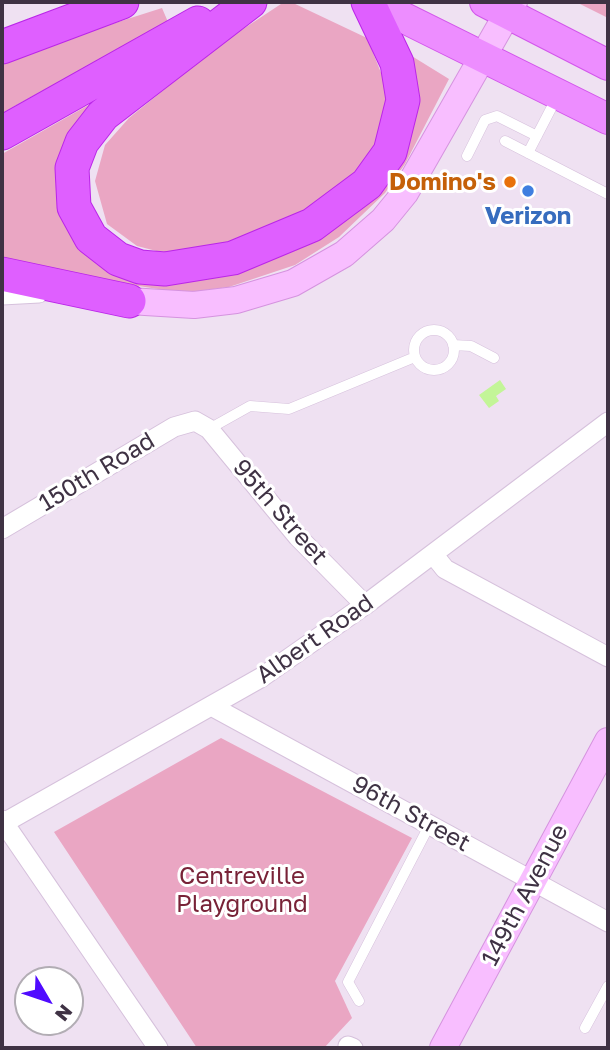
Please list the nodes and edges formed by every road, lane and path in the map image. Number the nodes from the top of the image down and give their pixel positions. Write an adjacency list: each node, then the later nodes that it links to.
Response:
1 (122, 2): 6 (highway)
2 (235, 2): 11 (highway)
3 (250, 2): 4 (highway)
4 (370, 2): 7 (main road)
5 (502, 6): 7 (street); 8 (main road)
6 (2, 47)
7 (481, 56): 9 (main road); 19 (street)
8 (608, 65)
9 (558, 94): 10 (main road); 12 (lane)
10 (608, 119)
11 (2, 133)
12 (537, 136): 14 (lane); 15 (lane)
13 (505, 141): 14 (lane)
14 (528, 153): 16 (lane)
15 (467, 156)
16 (608, 194)
17 (2, 274): 19 (highway)
18 (2, 295): 19 (street)
19 (129, 301)
20 (453, 345): 21 (lane); 21 (lane); 22 (lane)
21 (415, 357): 24 (lane)
22 (494, 358)
23 (608, 422): 26 (street, Albert Road)
24 (202, 425): 25 (street, 150th Road); 27 (street, 95th Street)
25 (2, 529)
26 (433, 554): 27 (street, Albert Road); 28 (street)
27 (365, 605): 29 (street, Albert Road)
28 (608, 657)
29 (213, 706): 31 (street, Albert Road); 32 (street, 96th Street)
30 (608, 741): 33 (street, 149th Avenue)
31 (2, 822): 38 (street)
32 (430, 824): 33 (street, 96th Street); 36 (lane)
33 (533, 880): 34 (street, 96th Street); 39 (street, 149th Avenue)
34 (608, 922)
35 (608, 986): 37 (lane)
36 (359, 1001)
37 (585, 1028)
38 (159, 1048)
39 (443, 1048)

